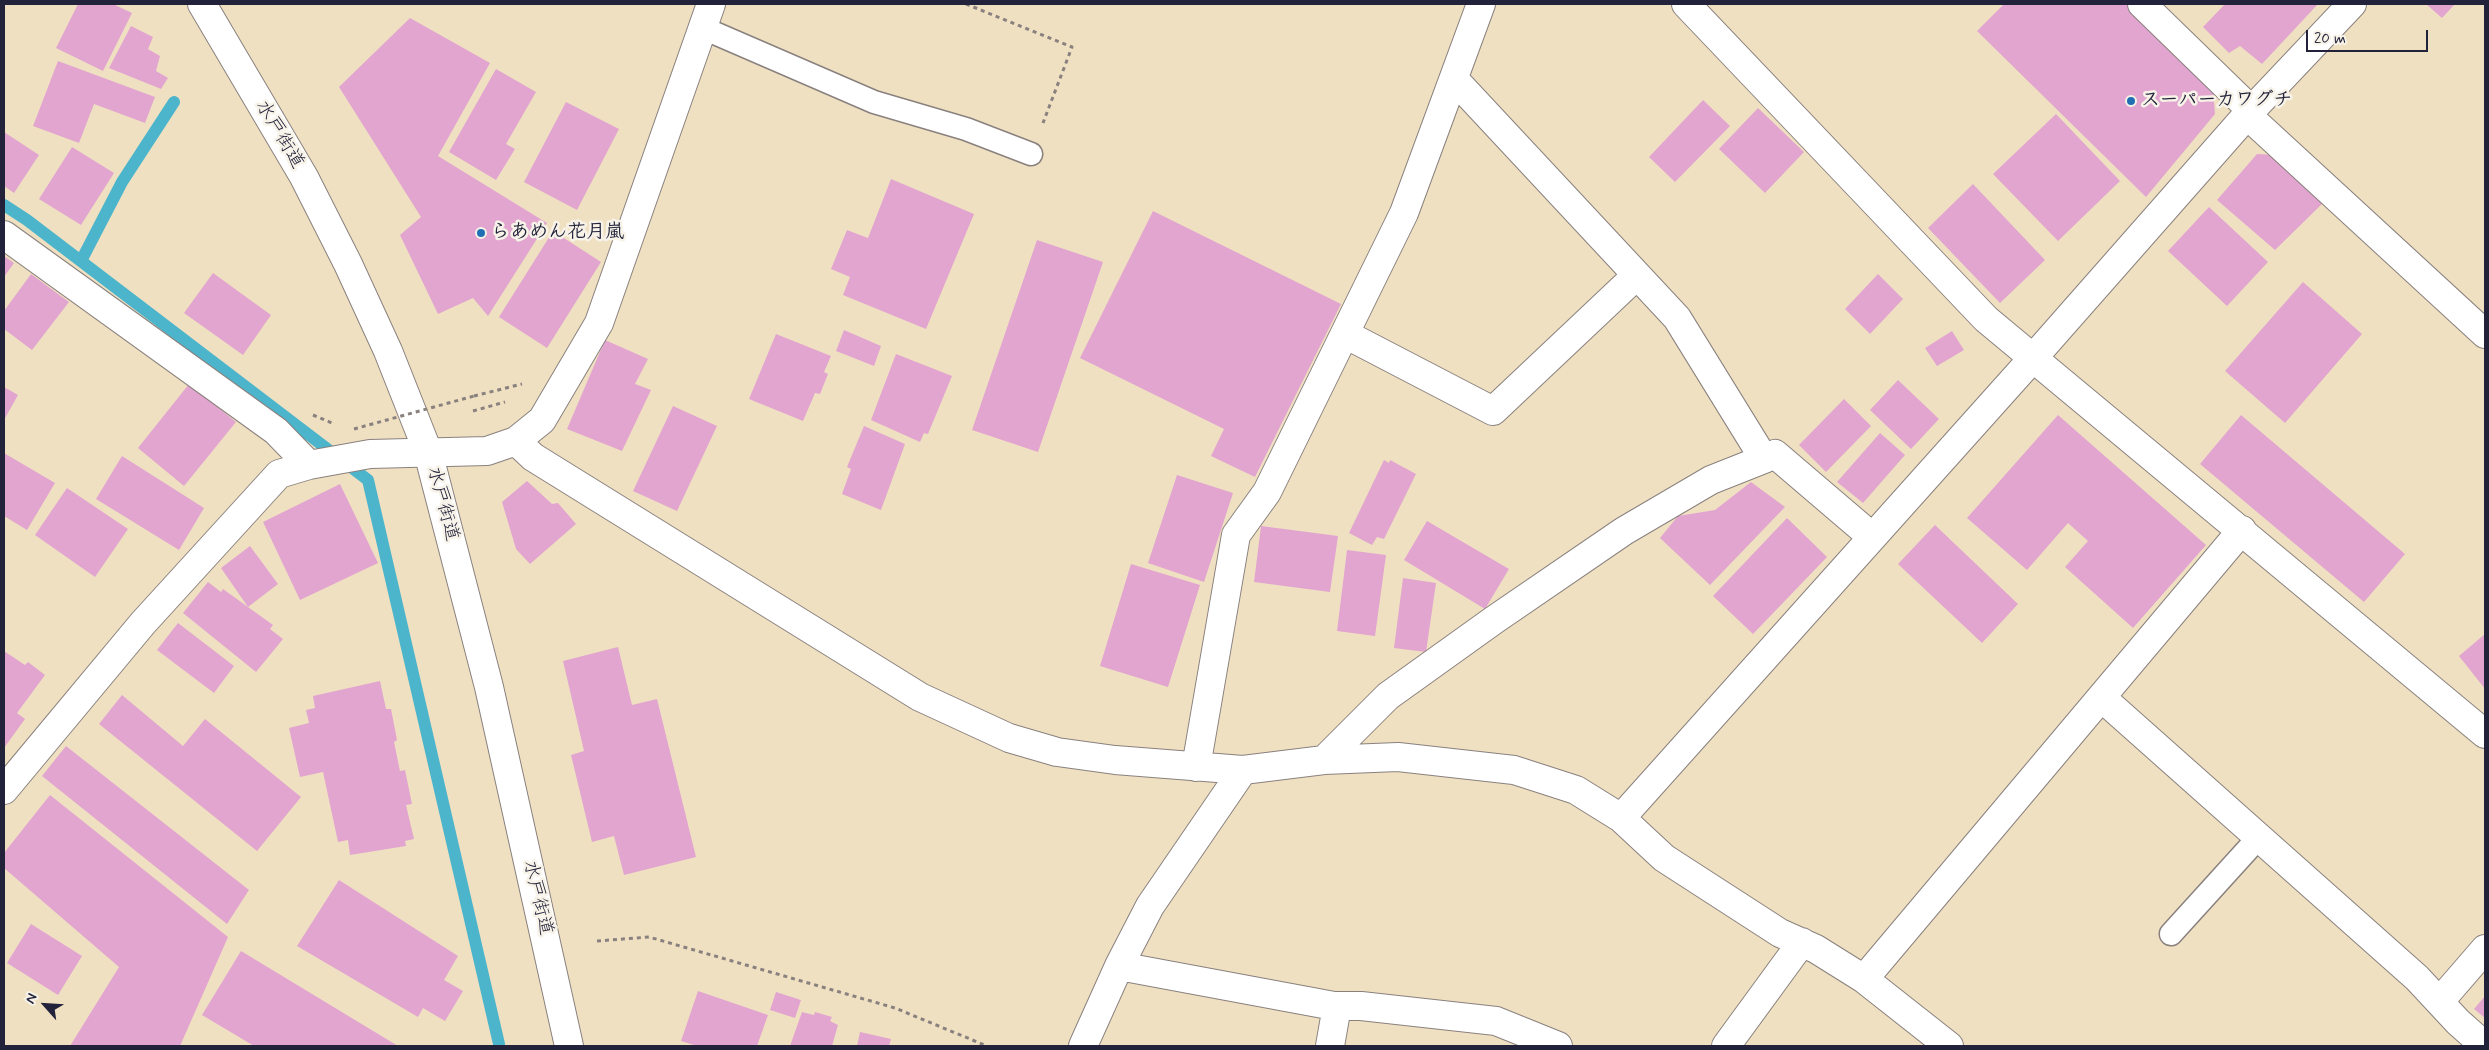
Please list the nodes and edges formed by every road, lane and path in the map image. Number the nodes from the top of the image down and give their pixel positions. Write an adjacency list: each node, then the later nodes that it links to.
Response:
1 (202, 4): 21 (main road, 水戸街道)
2 (966, 4): 10 (path)
3 (1481, 4): 8 (main road)
4 (1686, 4): 15 (main road)
5 (2142, 4): 9 (main road)
6 (2352, 4): 9 (main road)
7 (707, 16): 10 (lane); 20 (main road)
8 (1454, 79): 12 (main road); 13 (main road)
9 (2249, 112): 14 (main road); 15 (main road)
10 (1031, 154)
11 (4, 235): 23 (main road)
12 (1637, 275): 13 (main road); 22 (main road)
13 (1345, 334): 29 (main road)
14 (2485, 334)
15 (2033, 358): 24 (main road); 25 (main road)
16 (525, 383): 19 (path, bridge)
17 (510, 401): 18 (path)
18 (473, 411)
19 (354, 429)
20 (516, 441): 21 (main road); 29 (main road)
21 (428, 452): 23 (main road); 42 (main road, 水戸街道)
22 (1764, 459): 25 (main road); 28 (main road)
23 (315, 465): 31 (main road)
24 (2242, 530): 26 (main road); 27 (main road)
25 (1871, 536): 32 (main road)
26 (2102, 698): 33 (main road); 39 (main road)
27 (2485, 734)
28 (1324, 760): 30 (main road); 32 (main road)
29 (1196, 767): 30 (main road)
30 (1242, 770): 38 (main road)
31 (4, 790)
32 (1620, 818): 36 (main road)
33 (2259, 837): 34 (lane); 40 (main road)
34 (2171, 934)
35 (597, 941): 43 (path)
36 (1802, 942): 39 (main road); 47 (main road)
37 (2485, 948): 40 (main road)
38 (1119, 966): 41 (main road); 44 (main road)
39 (1864, 979): 48 (main road)
40 (2440, 1002): 49 (main road)
41 (1337, 1006): 45 (main road); 46 (main road)
42 (569, 1046)
43 (987, 1046)
44 (1083, 1046)
45 (1330, 1046)
46 (1558, 1046)
47 (1726, 1046)
48 (1950, 1046)
49 (2485, 1046)

